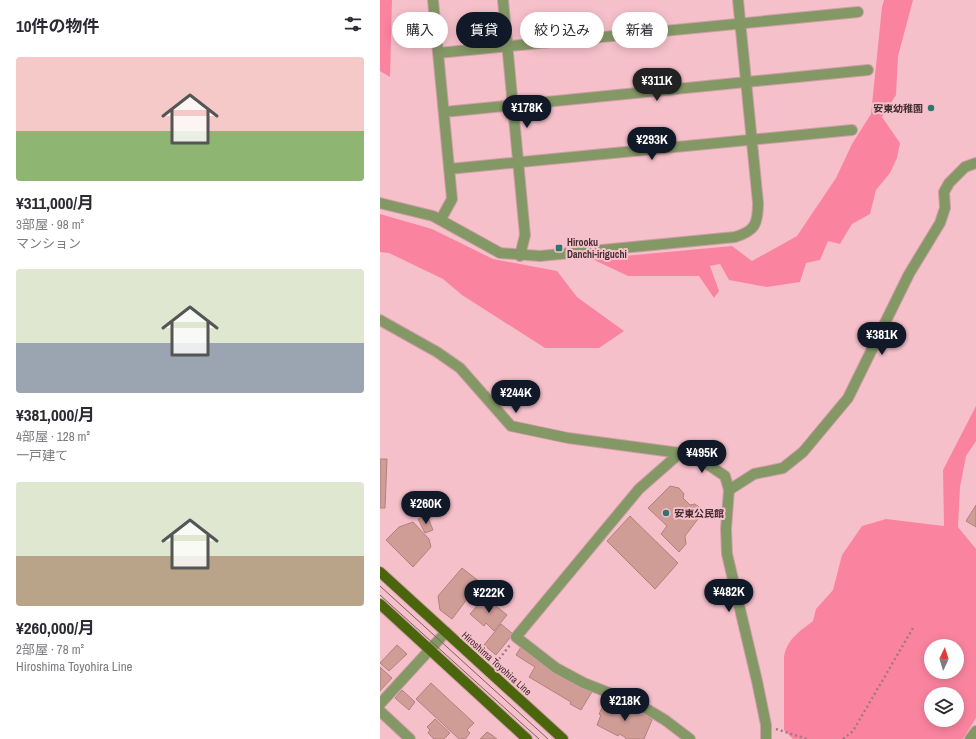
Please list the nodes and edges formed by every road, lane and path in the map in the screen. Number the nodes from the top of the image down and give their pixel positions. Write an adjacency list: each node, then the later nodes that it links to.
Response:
1 (433, 0): 10 (street)
2 (503, 0): 4 (street)
3 (738, 0): 6 (street)
4 (504, 12)
5 (858, 12): 6 (street)
6 (740, 24): 7 (street); 12 (street)
7 (512, 46)
8 (487, 48): 10 (street)
9 (507, 48): 13 (street)
10 (438, 53): 14 (street)
11 (868, 70): 12 (street)
12 (746, 82): 13 (street); 16 (street)
13 (513, 105): 14 (street); 17 (street)
14 (444, 112): 19 (street)
15 (852, 130): 16 (street)
16 (752, 140): 17 (street); 22 (street)
17 (519, 163): 19 (street); 22 (street)
18 (976, 163): 25 (street)
19 (450, 169): 21 (street)
20 (380, 203): 21 (street)
21 (441, 219): 22 (street)
22 (520, 256)
23 (380, 320): 24 (street)
24 (680, 454): 25 (street); 30 (street)
25 (730, 490): 35 (street)
26 (380, 572): 29 (main road, Hiroshima Toyohira Line)
27 (380, 604): 31 (main road)
28 (913, 628): 43 (path)
29 (446, 632): 31 (street); 32 (main road, Hiroshima Toyohira Line)
30 (516, 637): 32 (path); 40 (street)
31 (429, 650): 33 (street); 38 (main road)
32 (489, 672): 39 (main road, Hiroshima Toyohira Line)
33 (380, 704)
34 (380, 711): 37 (street)
35 (766, 725): 41 (street); 42 (path)
36 (976, 731): 44 (street)
37 (410, 739)
38 (527, 739)
39 (563, 739)
40 (690, 739)
41 (766, 739)
42 (807, 739)
43 (843, 739)
44 (970, 739)

